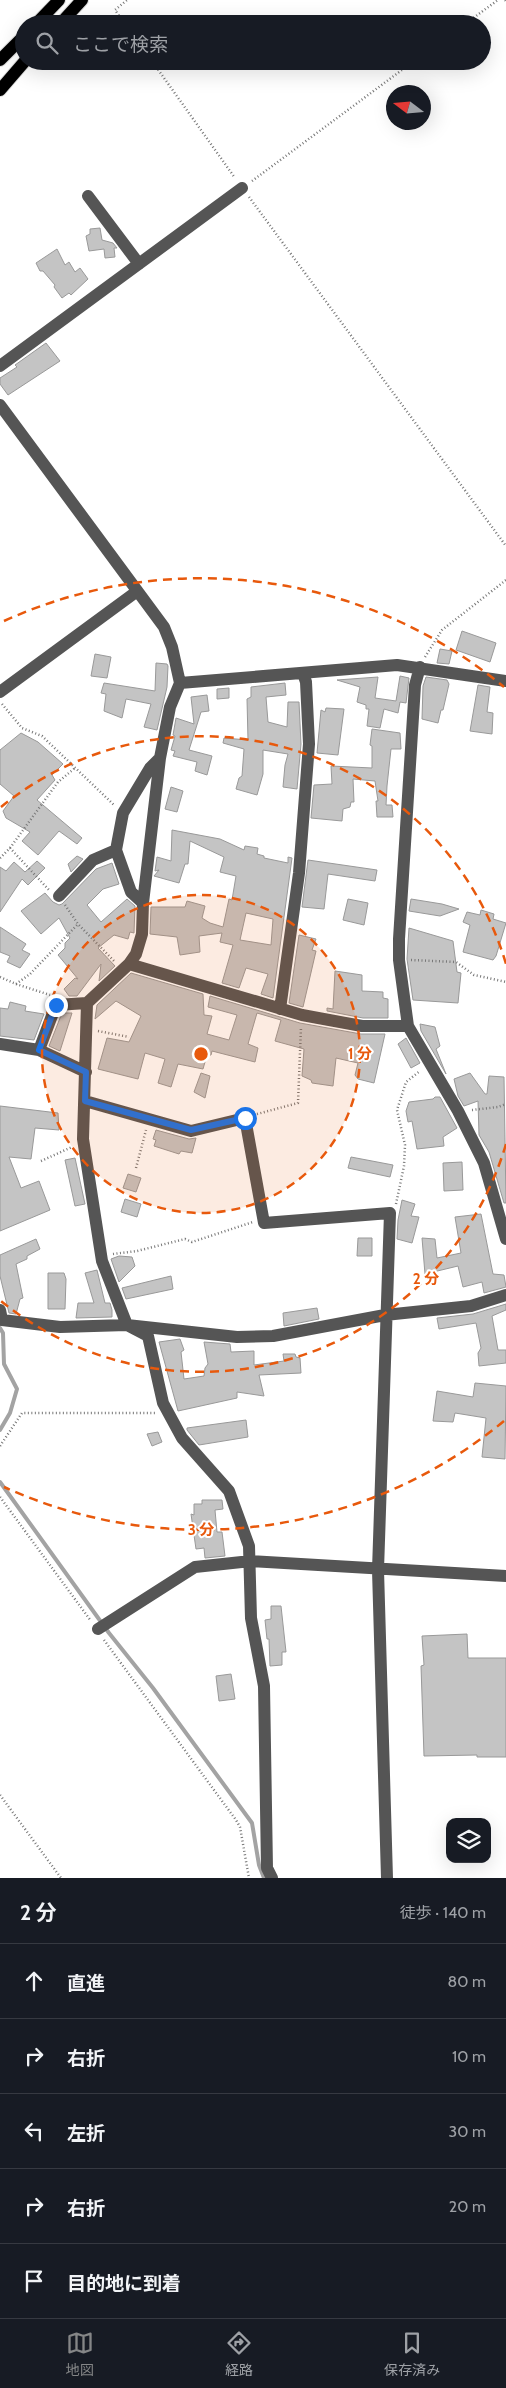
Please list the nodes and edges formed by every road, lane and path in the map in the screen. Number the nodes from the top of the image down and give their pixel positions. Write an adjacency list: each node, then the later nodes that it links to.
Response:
1 (59, 0): 5 (main road)
2 (82, 0): 6 (main road)
3 (127, 0): 7 (path)
4 (498, 0): 8 (path)
5 (45, 15)
6 (68, 15)
7 (119, 15)
8 (477, 15)
9 (15, 45): 10 (main road)
10 (0, 60)
11 (17, 70): 14 (main road)
12 (158, 70): 15 (path)
13 (402, 70): 15 (path)
14 (0, 90)
15 (242, 188): 17 (street); 20 (path)
16 (88, 196): 17 (street)
17 (139, 264): 18 (street)
18 (0, 366)
19 (0, 405): 22 (street)
20 (506, 546)
21 (506, 580): 23 (path)
22 (136, 592): 26 (street); 27 (street)
23 (420, 667): 24 (street); 25 (street); 37 (street)
24 (303, 673): 26 (street); 44 (street)
25 (506, 681)
26 (180, 684): 29 (street)
27 (0, 692)
28 (0, 702): 30 (path)
29 (160, 758): 33 (street); 35 (street)
30 (75, 768): 31 (path); 32 (path)
31 (117, 807)
32 (10, 848)
33 (116, 850): 34 (street); 35 (street)
34 (59, 896)
35 (143, 903): 38 (street)
36 (78, 924): 41 (path)
37 (399, 960): 40 (path); 46 (street)
38 (129, 964): 42 (street); 44 (street)
39 (0, 977): 41 (path)
40 (506, 982)
41 (16, 984): 43 (path)
42 (87, 1003): 43 (street); 47 (street)
43 (56, 1005): 50 (street)
44 (280, 1009): 45 (street)
45 (302, 1015): 46 (street); 56 (path)
46 (408, 1026): 51 (street)
47 (86, 1029): 48 (path); 52 (street)
48 (129, 1037)
49 (0, 1044): 50 (street)
50 (39, 1050): 52 (street)
51 (428, 1064): 55 (street); 61 (path)
52 (86, 1072): 53 (street)
53 (85, 1101): 57 (street); 58 (street)
54 (506, 1104): 55 (path)
55 (458, 1111): 63 (street)
56 (245, 1118): 57 (street); 62 (street)
57 (149, 1119): 60 (path)
58 (83, 1139): 59 (path); 64 (street)
59 (41, 1161)
60 (136, 1168)
61 (390, 1213): 62 (street); 67 (street)
62 (264, 1219): 64 (path)
63 (506, 1239)
64 (102, 1255): 68 (street)
65 (506, 1294): 67 (street)
66 (0, 1310): 68 (street)
67 (386, 1315): 68 (street); 73 (street)
68 (127, 1325): 69 (street)
69 (163, 1403): 70 (path); 72 (street)
70 (0, 1446)
71 (0, 1497): 75 (path)
72 (251, 1561): 73 (street); 75 (street); 79 (street)
73 (378, 1570): 74 (street); 80 (street)
74 (506, 1576)
75 (97, 1629): 78 (path)
76 (0, 1795): 77 (path)
77 (61, 1878)
78 (249, 1878)
79 (272, 1878)
80 (387, 1878)

